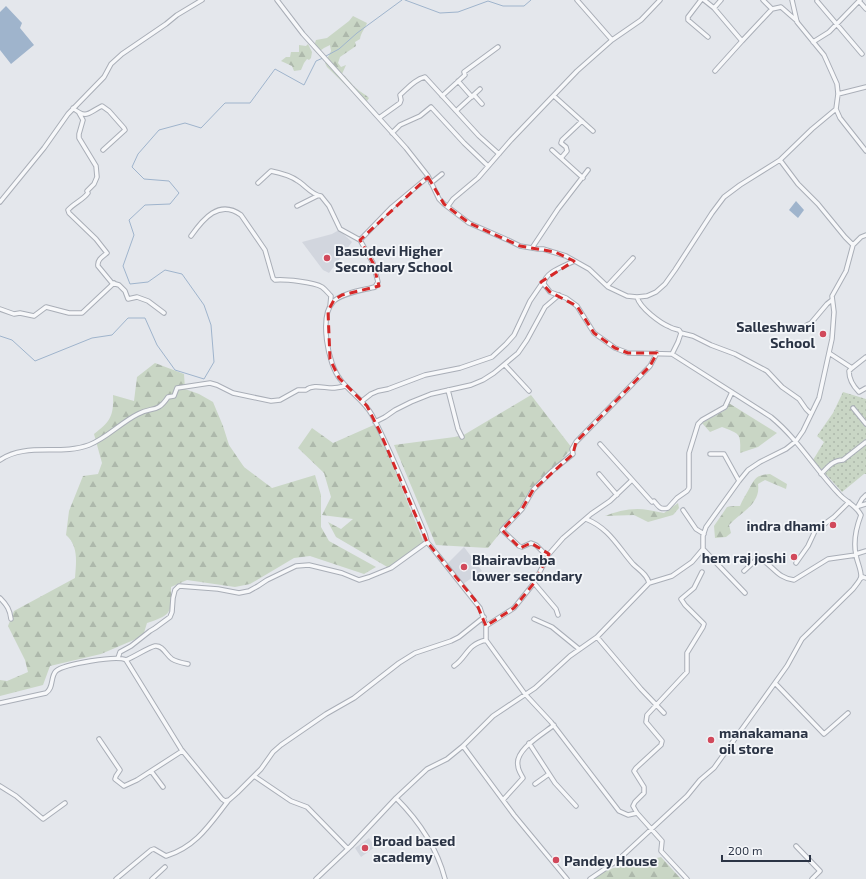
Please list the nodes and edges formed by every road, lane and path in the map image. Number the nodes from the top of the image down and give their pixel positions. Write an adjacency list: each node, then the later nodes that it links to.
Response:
1 (191, 0): 13 (street)
2 (202, 0): 13 (street)
3 (277, 0): 38 (street)
4 (577, 0): 20 (street)
5 (660, 0): 20 (street)
6 (700, 0): 19 (street)
7 (704, 0): 14 (street)
8 (721, 0): 14 (street)
9 (763, 0): 15 (street)
10 (792, 0): 17 (street)
11 (817, 1): 18 (street)
12 (859, 1): 16 (street); 18 (street)
13 (195, 4): 34 (street)
14 (714, 8): 21 (street)
15 (772, 9): 17 (street); 21 (street)
16 (866, 9)
17 (798, 22): 22 (street)
18 (837, 24): 22 (street); 24 (street)
19 (708, 37)
20 (612, 40): 32 (street)
21 (742, 41): 25 (street)
22 (813, 42): 29 (street)
23 (498, 48): 26 (street)
24 (862, 54)
25 (715, 71)
26 (458, 81): 30 (street); 31 (street)
27 (866, 86): 29 (street)
28 (480, 89): 31 (street)
29 (838, 94): 35 (street)
30 (442, 96): 36 (street); 38 (street)
31 (473, 96): 33 (street); 36 (street)
32 (554, 96): 39 (street); 45 (street)
33 (482, 104)
34 (73, 108): 37 (street); 56 (street)
35 (836, 109): 44 (street); 47 (street)
36 (456, 111): 45 (street)
37 (79, 113): 42 (street); 67 (street)
38 (379, 118): 41 (street)
39 (582, 121): 40 (street); 46 (street)
40 (593, 131)
41 (392, 133): 48 (street); 51 (street)
42 (103, 150)
43 (552, 150): 46 (street)
44 (866, 151)
45 (499, 154): 48 (street)
46 (561, 158): 52 (street)
47 (780, 160): 62 (street); 70 (street)
48 (488, 166): 58 (street)
49 (588, 170): 52 (street)
50 (442, 174): 54 (street)
51 (428, 177): 54 (street); 61 (street)
52 (583, 178): 63 (street)
53 (258, 183): 55 (street)
54 (431, 183): 58 (street)
55 (316, 196): 57 (street); 61 (street)
56 (0, 202)
57 (297, 206)
58 (448, 206): 63 (street)
59 (866, 235): 62 (street)
60 (190, 236): 72 (street)
61 (360, 240): 72 (street)
62 (853, 245): 71 (street)
63 (532, 248): 65 (street)
64 (633, 258): 68 (street)
65 (574, 261): 66 (street); 68 (street)
66 (543, 282): 69 (street); 88 (street)
67 (114, 284): 73 (street); 74 (street)
68 (609, 288): 70 (street)
69 (559, 295): 77 (street); 81 (street)
70 (637, 298): 76 (street)
71 (832, 300): 75 (street); 78 (street)
72 (330, 307): 83 (street)
73 (0, 309)
74 (164, 313)
75 (804, 329)
76 (681, 332): 79 (street); 90 (street)
77 (657, 353): 79 (street); 114 (street)
78 (829, 353): 82 (street); 90 (street)
79 (672, 354): 87 (street)
80 (866, 357): 82 (street)
81 (505, 364): 85 (street); 86 (street)
82 (852, 368): 84 (street)
83 (345, 386): 88 (street); 98 (street)
84 (866, 388)
85 (448, 390): 91 (street); 93 (street)
86 (529, 391)
87 (732, 392): 94 (street); 101 (street)
88 (362, 401): 91 (street)
89 (853, 408): 92 (street)
90 (811, 414): 94 (street)
91 (375, 422): 111 (street)
92 (866, 424)
93 (462, 437)
94 (796, 441): 100 (street); 102 (street)
95 (866, 442): 100 (street)
96 (600, 444): 101 (street)
97 (710, 454): 102 (street)
98 (0, 460)
99 (600, 474): 103 (street)
100 (821, 474): 105 (street)
101 (632, 480): 103 (street)
102 (739, 480): 110 (street)
103 (617, 495): 109 (street)
104 (866, 495): 107 (street)
105 (849, 502): 107 (street); 116 (street)
106 (866, 504): 107 (street)
107 (858, 507): 115 (street)
108 (684, 510): 110 (street)
109 (586, 520): 114 (street); 122 (street)
110 (704, 534): 112 (street)
111 (427, 542): 126 (street); 133 (street)
112 (703, 549): 122 (street); 123 (street)
113 (866, 551): 115 (street)
114 (550, 554): 121 (street)
115 (856, 555): 117 (street); 120 (street)
116 (796, 563)
117 (744, 571)
118 (702, 572): 140 (street)
119 (866, 578): 120 (street)
120 (860, 579): 137 (street)
121 (534, 582): 125 (street); 129 (street)
122 (649, 583): 130 (street)
123 (745, 593)
124 (0, 598): 127 (street)
125 (558, 615)
126 (484, 617): 129 (street); 150 (street)
127 (11, 619)
128 (534, 619): 132 (street)
129 (486, 626): 131 (street)
130 (597, 637): 132 (street); 140 (street)
131 (486, 640): 136 (street); 138 (street)
132 (579, 649): 138 (street)
133 (118, 658): 134 (street); 139 (street)
134 (126, 660): 135 (street); 147 (street)
135 (188, 664)
136 (454, 666)
137 (775, 682): 142 (street); 160 (street)
138 (525, 694): 143 (street); 146 (street)
139 (0, 703)
140 (656, 706): 141 (street); 159 (street)
141 (664, 713)
142 (848, 713)
143 (554, 725): 145 (street); 159 (street)
144 (99, 739): 148 (street)
145 (529, 743): 149 (street); 156 (street)
146 (463, 746): 154 (street); 156 (street)
147 (182, 751): 148 (street); 155 (street)
148 (151, 771): 153 (street)
149 (549, 774): 151 (street); 158 (street)
150 (254, 776): 155 (street); 162 (street)
151 (536, 784)
152 (0, 786): 157 (street)
153 (163, 787)
154 (396, 798): 162 (street); 167 (street)
155 (229, 800): 164 (street)
156 (503, 800): 168 (street)
157 (65, 803)
158 (576, 806)
159 (637, 813): 160 (street)
160 (651, 829): 169 (street); 170 (street)
161 (796, 846): 171 (street)
162 (348, 849): 166 (street)
163 (165, 867): 165 (street)
164 (116, 879)
165 (152, 879)
166 (316, 879)
167 (444, 879)
168 (567, 879)
169 (590, 879)
170 (687, 879)
171 (812, 879)

